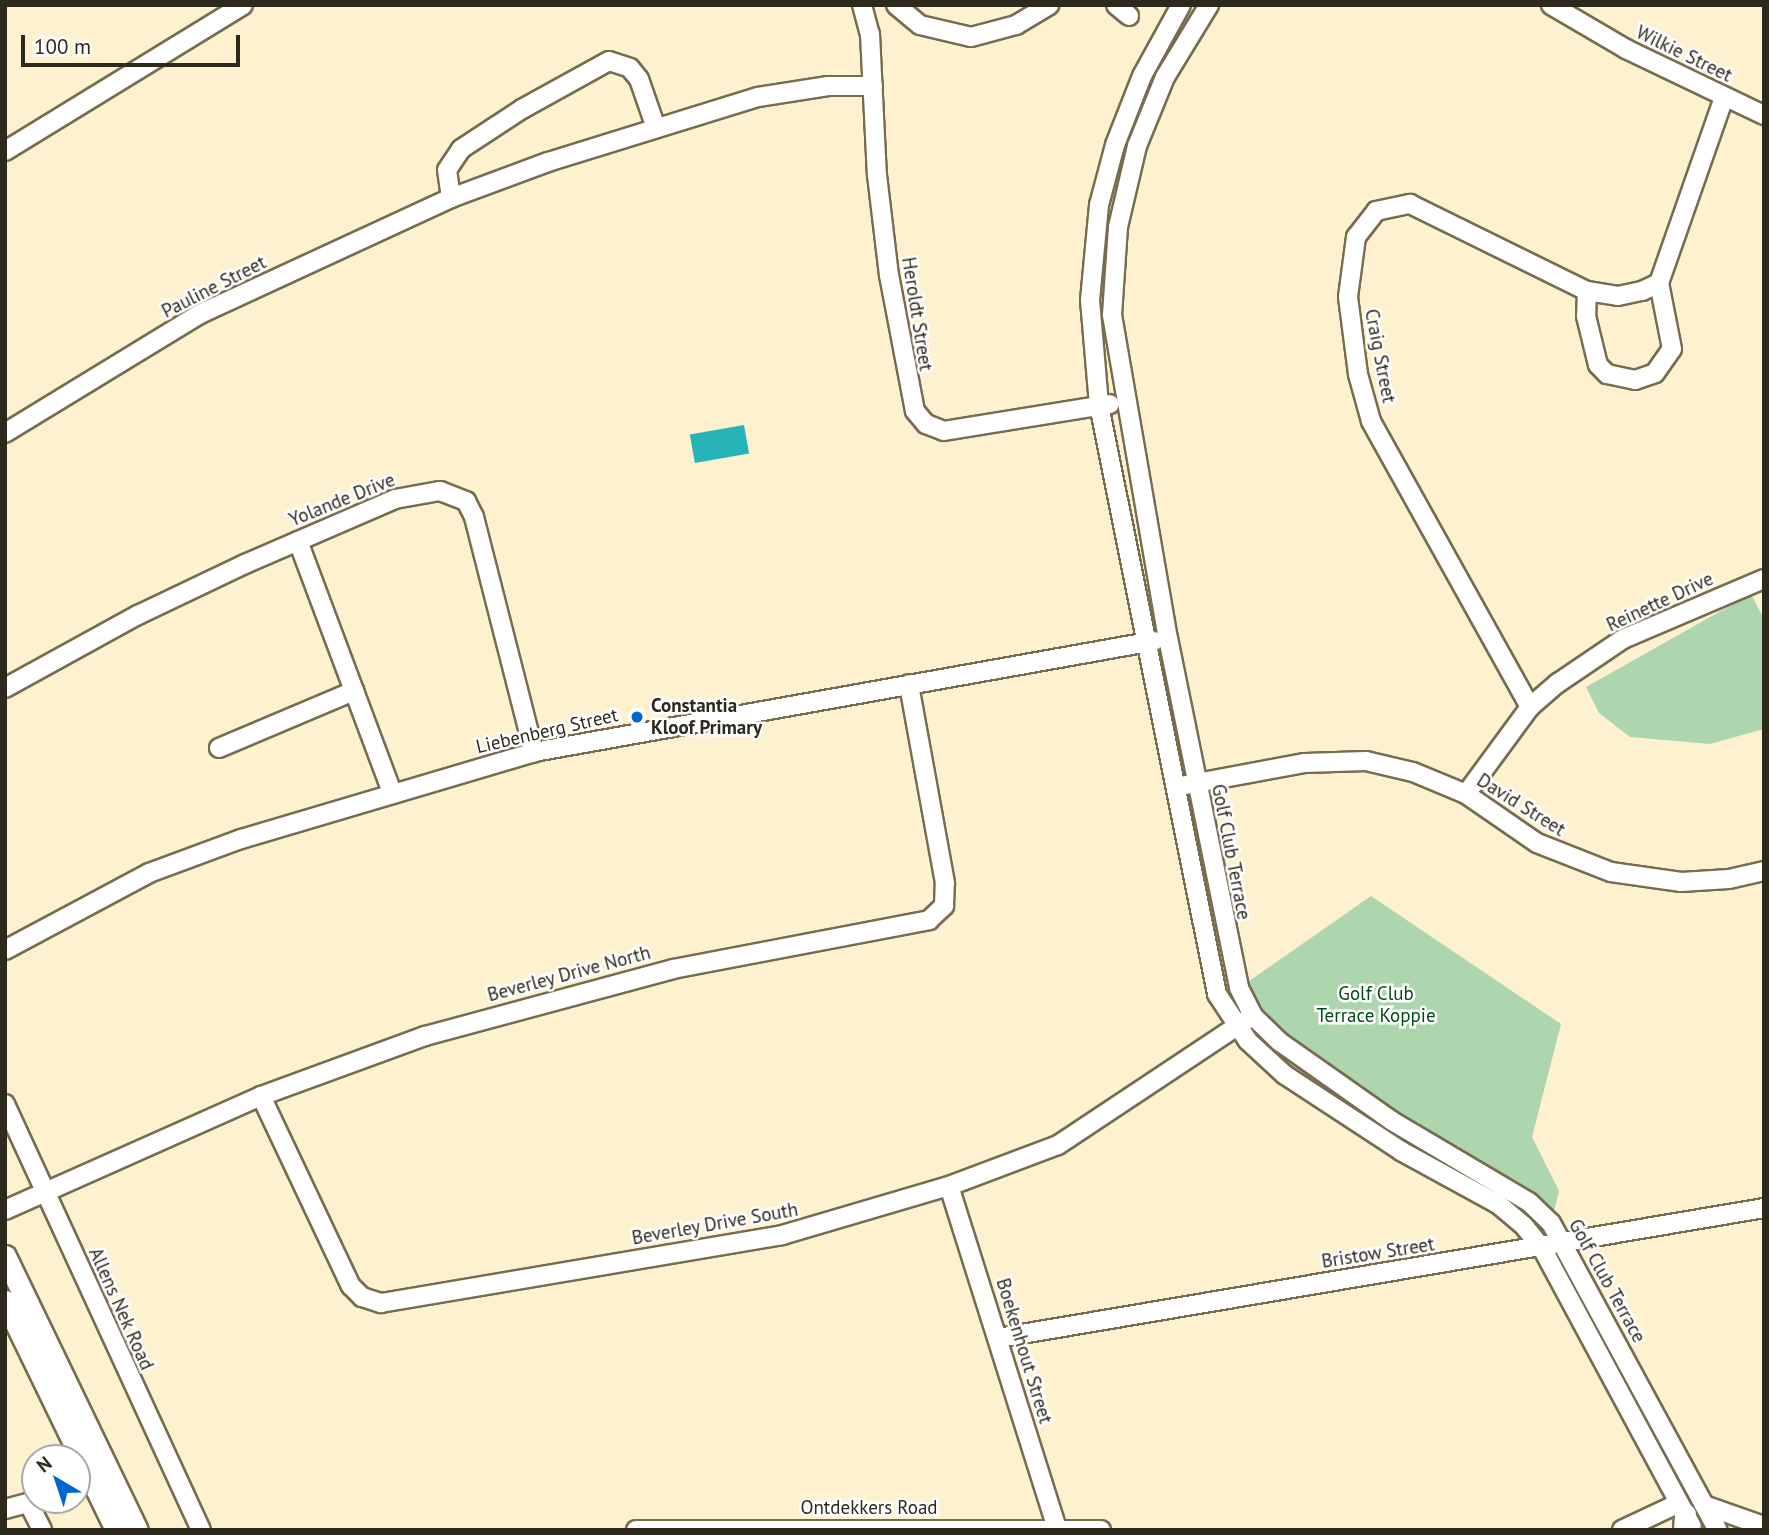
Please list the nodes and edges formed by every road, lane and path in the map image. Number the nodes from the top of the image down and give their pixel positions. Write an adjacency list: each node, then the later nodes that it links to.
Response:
1 (243, 5): 12 (street)
2 (862, 5): 8 (street, Heroldt Street)
3 (896, 5): 4 (street)
4 (1049, 5)
5 (1181, 5): 17 (street, Golf Club Terrace)
6 (1209, 5): 16 (street, Golf Club Terrace)
7 (1550, 5): 9 (street, Wilkie Street)
8 (873, 86): 11 (street, Pauline Street); 17 (street, Heroldt Street)
9 (1724, 97): 10 (street, Wilkie Street); 14 (street)
10 (1764, 115)
11 (656, 128): 13 (street, Pauline Street); 13 (street)
12 (5, 151)
13 (451, 198): 18 (street, Pauline Street)
14 (1659, 283): 15 (street, Craig Street); 15 (street)
15 (1587, 291): 26 (street, Craig Street)
16 (1124, 401): 17 (street, Heroldt Street); 21 (street, Golf Club Terrace)
17 (1099, 405): 22 (street, Golf Club Terrace)
18 (5, 433)
19 (298, 541): 24 (street, Yolande Drive); 25 (street); 28 (street, Yolande Drive)
20 (1764, 579): 26 (street, Reinette Drive)
21 (1168, 638): 22 (street, Liebenberg Street); 29 (street, Golf Club Terrace)
22 (1143, 643): 23 (street, Liebenberg Street); 30 (street, Golf Club Terrace)
23 (909, 684): 28 (street, Liebenberg Street); 37 (street, Beverley Drive North)
24 (5, 688)
25 (354, 691): 27 (street); 31 (street)
26 (1530, 707): 32 (street, Reinette Drive)
27 (219, 748)
28 (534, 752): 31 (street, Liebenberg Street)
29 (1196, 783): 30 (street, David Street); 32 (street, David Street); 35 (street, Golf Club Terrace)
30 (1173, 787): 36 (street, Golf Club Terrace)
31 (391, 793): 34 (street, Liebenberg Street)
32 (1465, 794): 33 (street, David Street)
33 (1764, 871)
34 (5, 950)
35 (1253, 1016): 36 (street, Beverley Drive South); 43 (street, Golf Club Terrace)
36 (1237, 1026): 39 (street, Beverley Drive South); 44 (street, Golf Club Terrace)
37 (261, 1096): 39 (street, Beverley Drive South); 40 (street, Beverley Drive North)
38 (5, 1104): 40 (street, Allens Nek Road)
39 (949, 1186): 47 (street, Boekenhout Street)
40 (45, 1191): 42 (street, Beverley Drive North); 58 (street, Allens Nek Road)
41 (1764, 1208): 43 (street, Bristow Street)
42 (5, 1210)
43 (1562, 1243): 44 (street, Bristow Street); 52 (street, Golf Club Terrace)
44 (1542, 1248): 47 (street, Bristow Street); 52 (street, Golf Club Terrace)
45 (5, 1256): 49 (main road)
46 (5, 1301): 48 (main road)
47 (998, 1338): 55 (street, Boekenhout Street)
48 (76, 1444)
49 (78, 1444)
50 (91, 1473): 53 (main road)
51 (91, 1475): 56 (main road)
52 (1689, 1516): 54 (street); 61 (street); 62 (street, Golf Club Terrace)
53 (133, 1521): 57 (main road)
54 (1764, 1526)
55 (1056, 1529): 59 (street, Ontdekkers Road); 60 (street, Ontdekkers Road)
56 (116, 1530)
57 (143, 1530)
58 (201, 1530)
59 (636, 1530)
60 (1101, 1530)
61 (1622, 1530)
62 (1718, 1530)

